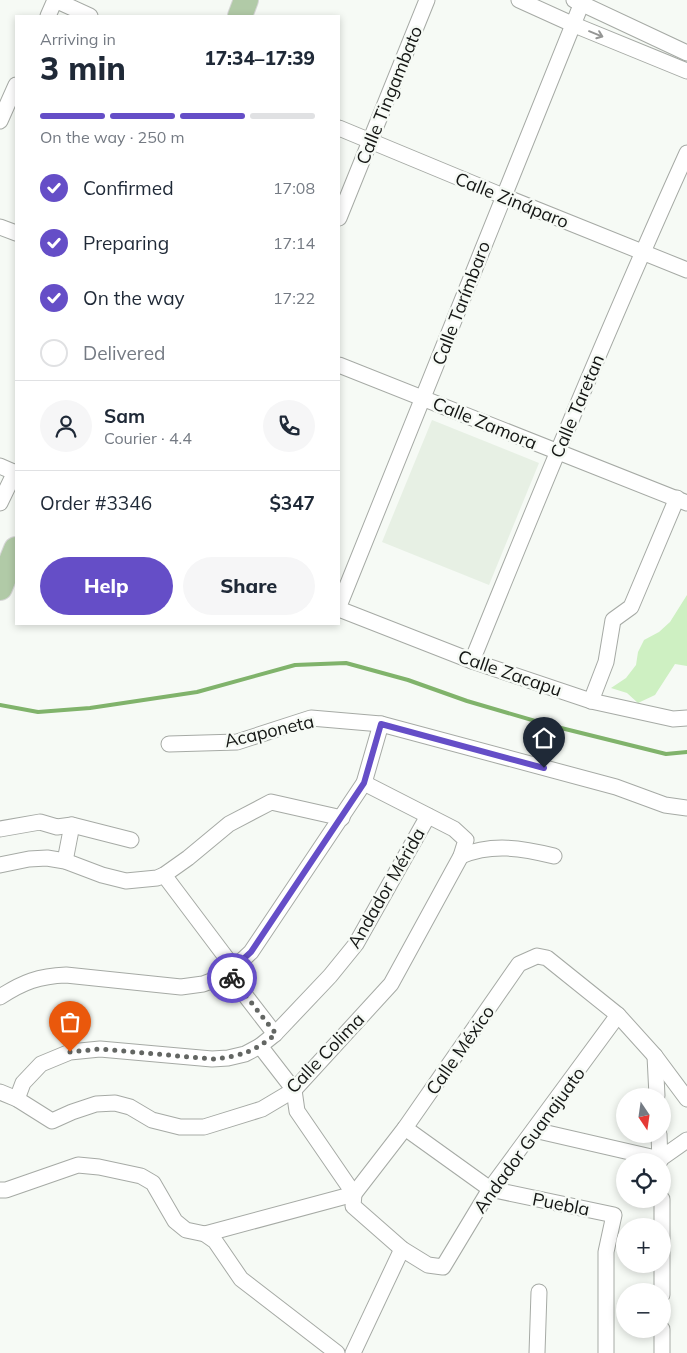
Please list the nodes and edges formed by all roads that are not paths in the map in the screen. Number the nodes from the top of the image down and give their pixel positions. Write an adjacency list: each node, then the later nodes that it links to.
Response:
1 (55, 0): 6 (street); 7 (street)
2 (246, 0): 8 (main road)
3 (428, 0): 15 (street, Calle Tingambato)
4 (519, 0): 9 (street)
5 (580, 1): 9 (street, Calle Tarímbaro); 10 (street)
6 (48, 15)
7 (88, 15)
8 (240, 15)
9 (572, 24): 11 (street, one-way to 11); 17 (street, Calle Tarímbaro)
10 (687, 53)
11 (687, 71)
12 (15, 87): 13 (street)
13 (0, 121)
14 (340, 128): 15 (street, Calle Zináparo)
15 (370, 142): 17 (street, Calle Zináparo); 18 (street, Calle Tingambato)
16 (687, 153): 21 (street, Calle Taretan)
17 (503, 196): 21 (street, Calle Zináparo); 24 (street, Calle Tarímbaro)
18 (340, 216)
19 (0, 226): 20 (street)
20 (15, 233)
21 (642, 253): 22 (street, Calle Zináparo); 25 (street, Calle Taretan)
22 (687, 270)
23 (340, 365): 24 (street, Calle Zamora)
24 (424, 398): 25 (street, Calle Zamora); 33 (street, Calle Tarímbaro)
25 (557, 452): 29 (street, Calle Zamora); 35 (street, Calle Taretan)
26 (0, 466): 27 (street)
27 (15, 472)
28 (15, 474): 30 (street)
29 (682, 501): 36 (street)
30 (0, 503)
31 (15, 552): 32 (main road)
32 (0, 588)
33 (340, 606)
34 (340, 608): 35 (street, Calle Zacapu)
35 (472, 661): 36 (street, Calle Zacapu)
36 (591, 701): 37 (street, Calle Zacapu)
37 (687, 718)
38 (381, 724): 39 (street, Acaponeta); 40 (street); 41 (street, Acaponeta)
39 (170, 744)
40 (364, 783): 42 (street); 43 (street)
41 (687, 808)
42 (428, 816): 47 (street, Calle Colima); 55 (street, Andador Mérida)
43 (342, 818): 51 (street); 52 (street)
44 (72, 825): 45 (street); 46 (street); 49 (street)
45 (0, 829)
46 (131, 840)
47 (461, 856): 48 (street); 59 (street, Calle Colima)
48 (554, 856)
49 (65, 861): 50 (street); 51 (street)
50 (0, 865)
51 (164, 875): 52 (street)
52 (231, 971): 53 (street); 55 (street)
53 (0, 997)
54 (618, 1015): 57 (street, Calle México); 63 (street, Calle México); 64 (street, Andador Guanajuato)
55 (276, 1034): 56 (street, Andador Mérida)
56 (260, 1046): 59 (street); 61 (street, Andador Mérida)
57 (655, 1056): 58 (street); 62 (street, Calle México)
58 (657, 1088)
59 (294, 1090): 61 (street, Calle Colima); 70 (street)
60 (0, 1092): 61 (street)
61 (17, 1099)
62 (687, 1099)
63 (405, 1128): 68 (street); 70 (street, Calle México)
64 (534, 1130): 66 (street); 68 (street, Andador Guanajuato)
65 (687, 1140): 67 (street)
66 (631, 1153)
67 (669, 1153)
68 (486, 1186): 73 (street, Andador Guanajuato); 80 (street, Puebla)
69 (0, 1190): 72 (street)
70 (354, 1194): 72 (street); 73 (street)
71 (662, 1208): 74 (street)
72 (205, 1234): 77 (street)
73 (402, 1249): 78 (street)
74 (662, 1283)
75 (539, 1292): 79 (street)
76 (662, 1338): 81 (street)
77 (337, 1353)
78 (353, 1353)
79 (537, 1353)
80 (606, 1353)
81 (662, 1353)

